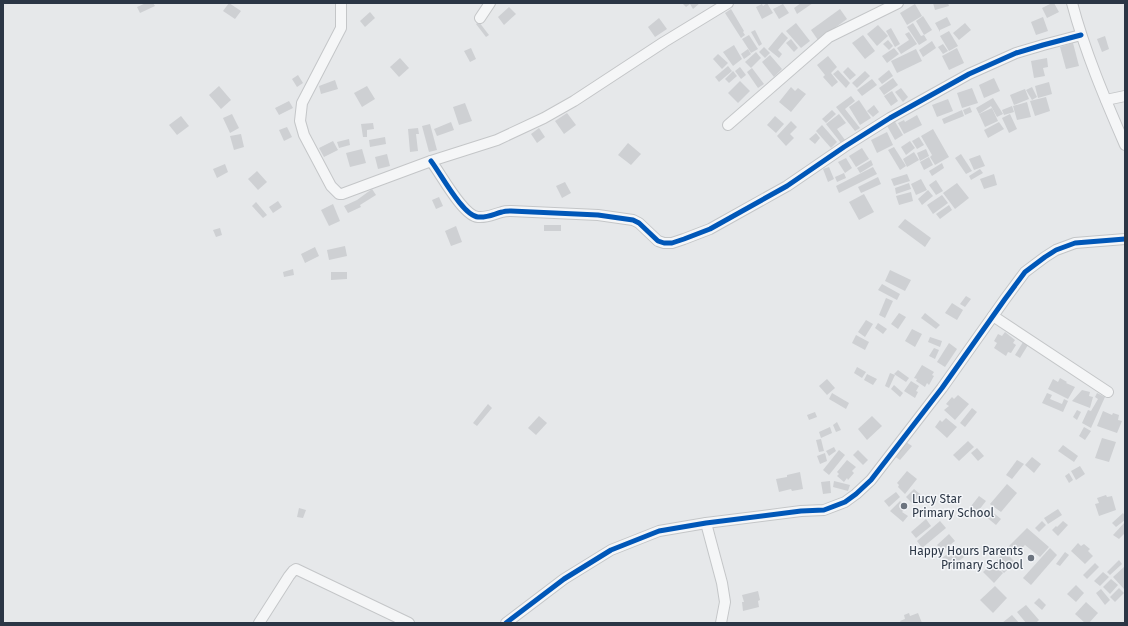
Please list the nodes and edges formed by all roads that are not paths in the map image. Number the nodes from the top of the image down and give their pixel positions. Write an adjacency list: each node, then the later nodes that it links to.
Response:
1 (342, 3): 12 (street)
2 (490, 3): 6 (street)
3 (728, 3): 12 (street)
4 (898, 3): 10 (street)
5 (1072, 3): 7 (street)
6 (480, 18)
7 (1081, 35): 9 (street); 12 (street)
8 (1125, 96): 9 (street)
9 (1106, 100): 11 (street)
10 (728, 126)
11 (1125, 145)
12 (432, 161)
13 (1125, 239): 14 (street)
14 (993, 316): 15 (street); 16 (street)
15 (1108, 392)
16 (706, 523): 19 (street); 20 (street)
17 (259, 623): 18 (street)
18 (409, 623)
19 (506, 623)
20 (721, 623)

